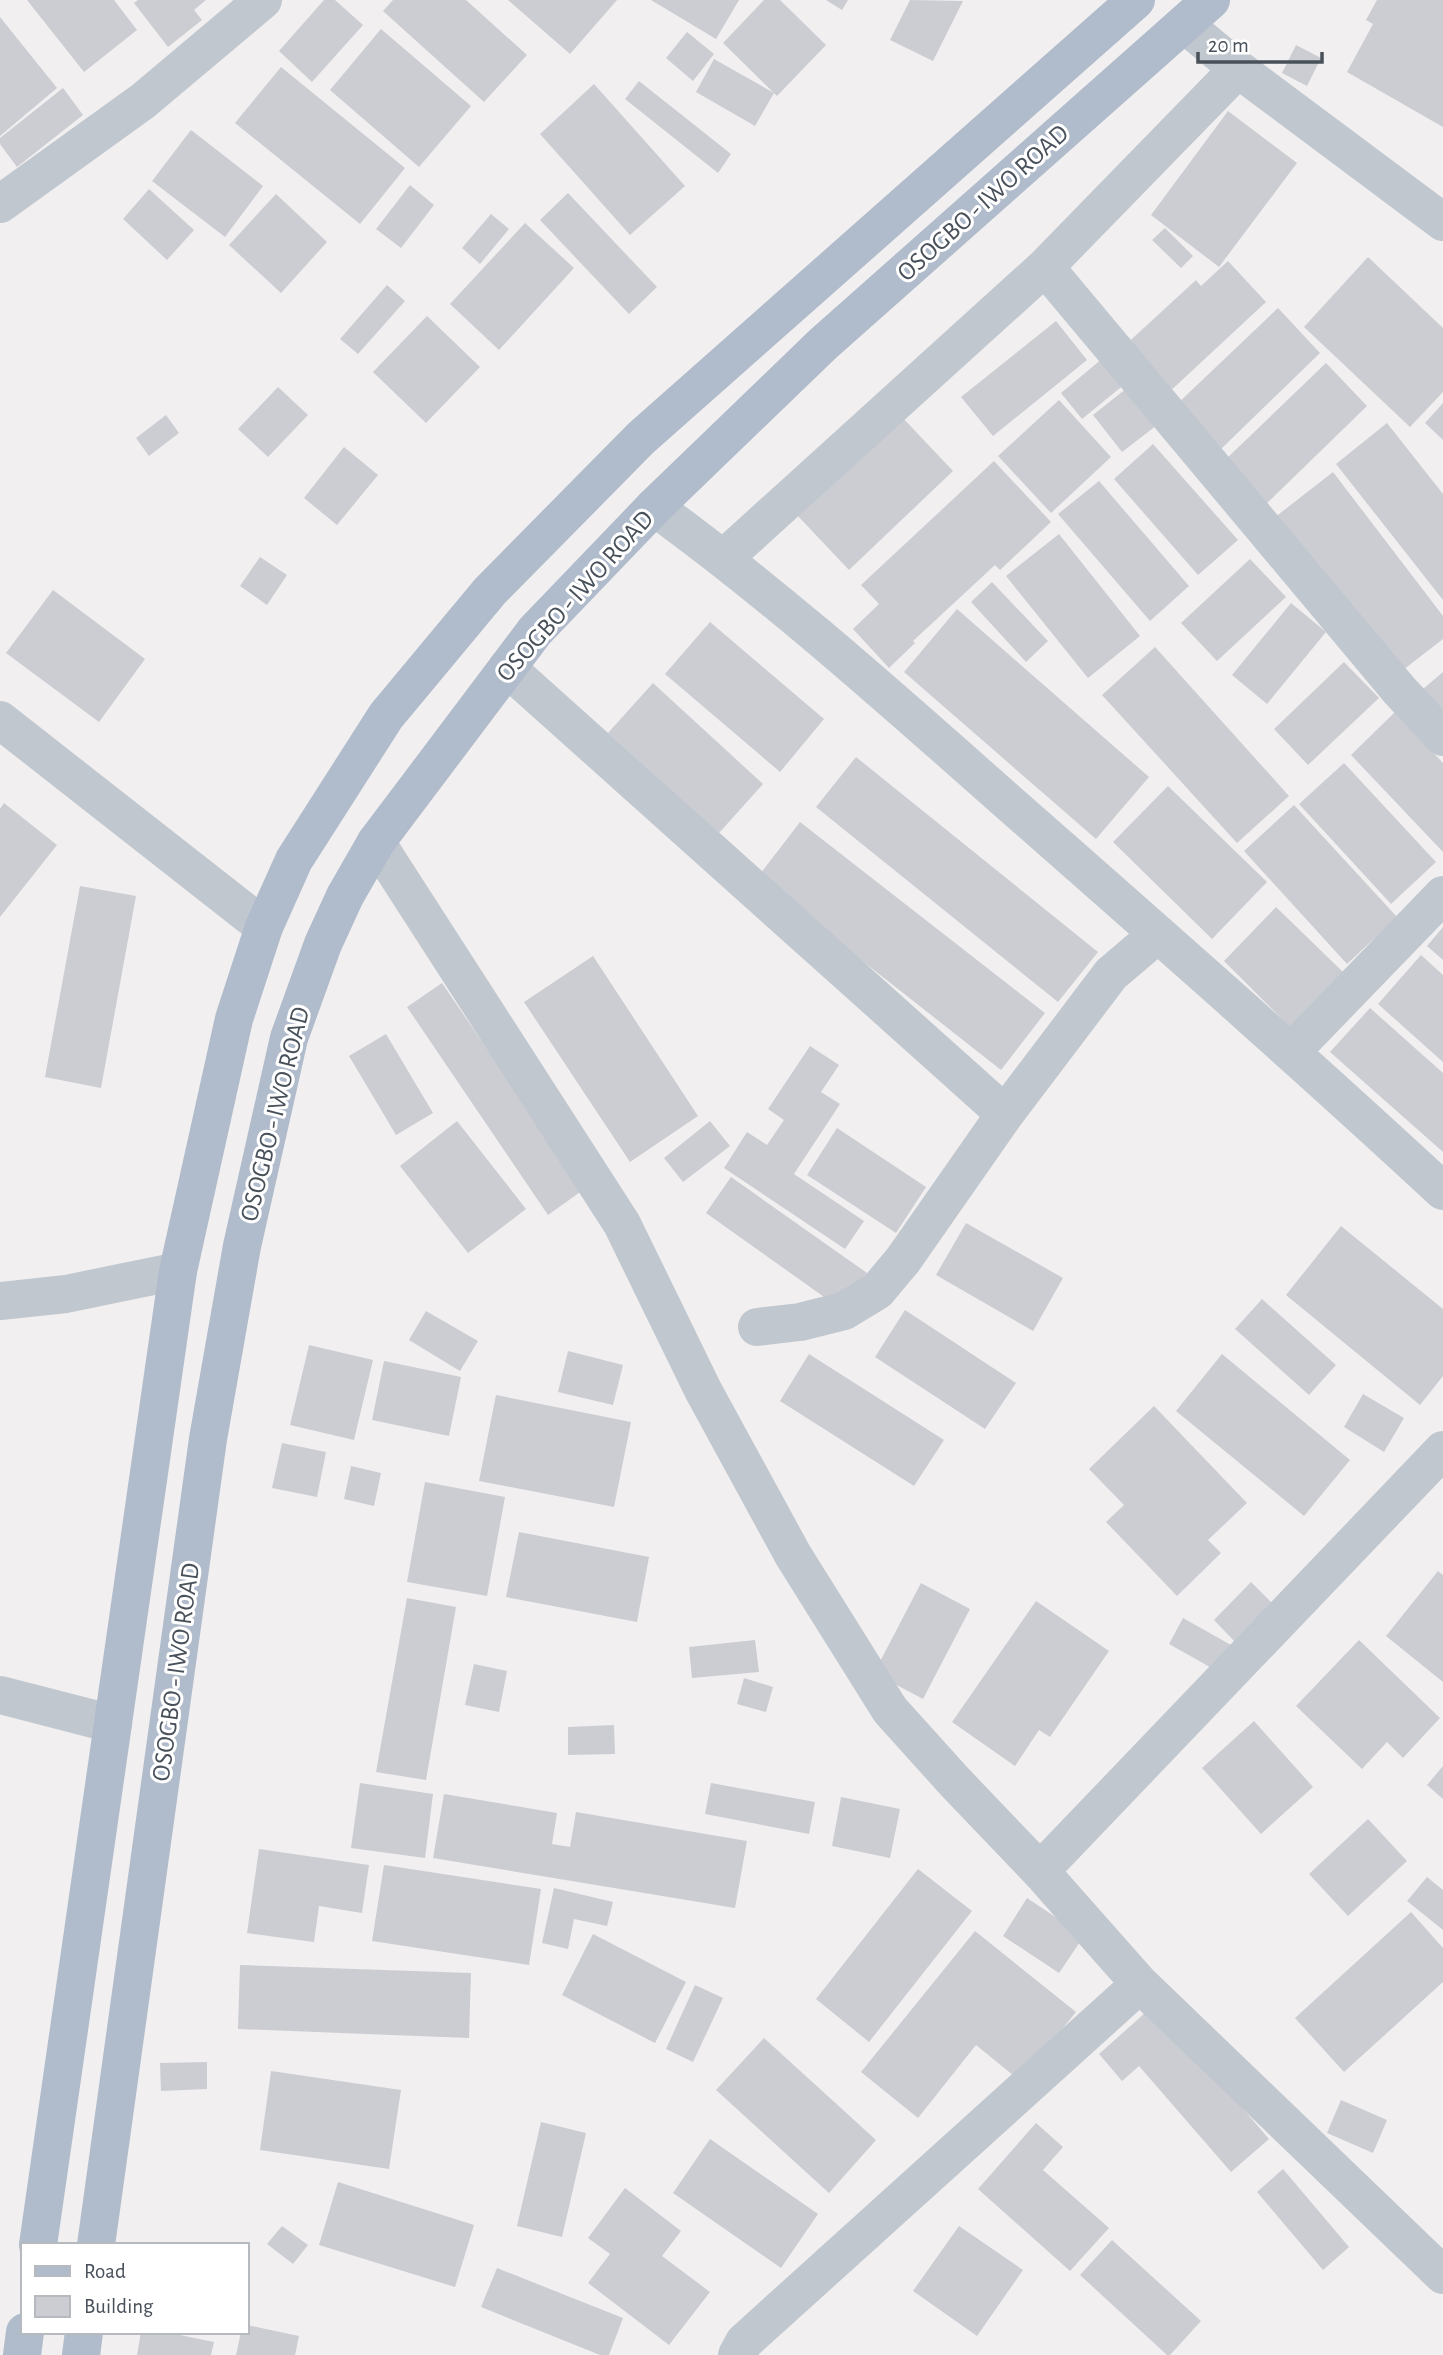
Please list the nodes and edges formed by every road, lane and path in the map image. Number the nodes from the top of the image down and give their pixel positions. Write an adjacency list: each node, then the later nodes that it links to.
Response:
1 (263, 0): 5 (street)
2 (1136, 0): 15 (main road, OSOGBO - IWO ROAD)
3 (1198, 12): 4 (street); 8 (main road, OSOGBO - IWO ROAD)
4 (1238, 69): 6 (street); 7 (street)
5 (0, 204)
6 (1443, 222)
7 (1045, 267): 9 (street); 12 (street)
8 (654, 507): 9 (street); 10 (main road, OSOGBO - IWO ROAD)
9 (724, 558): 16 (street)
10 (507, 668): 13 (main road, OSOGBO - IWO ROAD); 18 (street)
11 (0, 720): 15 (street)
12 (1443, 737)
13 (376, 842): 26 (street); 29 (main road, OSOGBO - IWO ROAD)
14 (1443, 895): 17 (street)
15 (264, 926): 20 (main road, OSOGBO - IWO ROAD)
16 (1158, 934): 17 (street); 18 (street)
17 (1292, 1051): 19 (street)
18 (1005, 1114): 22 (street)
19 (1443, 1191)
20 (178, 1271): 21 (street); 25 (main road, OSOGBO - IWO ROAD)
21 (0, 1301)
22 (757, 1327)
23 (1443, 1450): 26 (street)
24 (0, 1695): 25 (street)
25 (113, 1724): 28 (main road, OSOGBO - IWO ROAD)
26 (1040, 1871): 27 (street)
27 (1140, 1984): 30 (street); 33 (street)
28 (38, 2243)
29 (96, 2243)
30 (1443, 2275)
31 (26, 2334): 34 (main road)
32 (84, 2334): 35 (main road)
33 (746, 2351)
34 (22, 2355)
35 (81, 2355)

